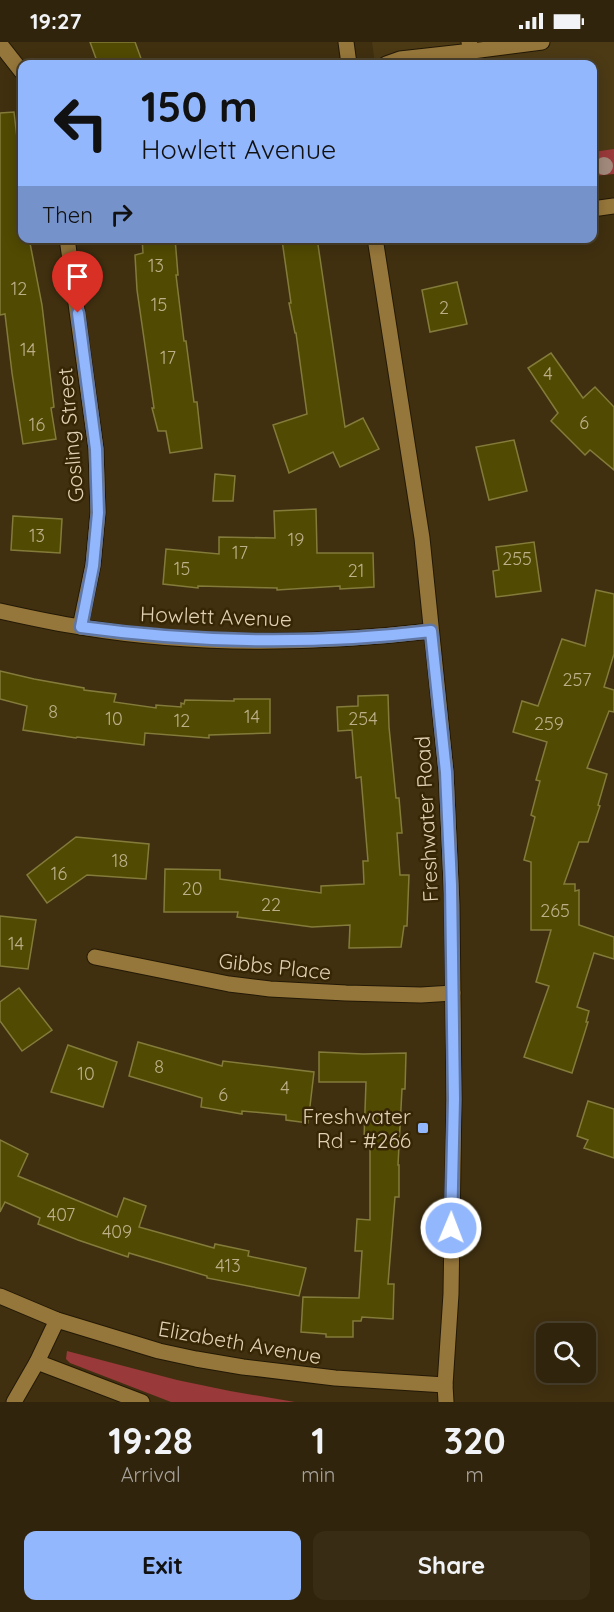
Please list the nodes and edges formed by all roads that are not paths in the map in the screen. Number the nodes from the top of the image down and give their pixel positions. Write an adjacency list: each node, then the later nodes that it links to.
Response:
1 (346, 42): 5 (main road)
2 (542, 42): 4 (main road)
3 (0, 44): 7 (main road)
4 (471, 47): 6 (main road)
5 (348, 60)
6 (397, 60)
7 (18, 67)
8 (614, 206): 9 (main road)
9 (597, 208)
10 (69, 243): 13 (main road, Gosling Street)
11 (376, 243): 14 (main road, Freshwater Road)
12 (0, 611): 13 (main road, Howlett Avenue)
13 (81, 627): 14 (main road, Howlett Avenue)
14 (431, 631): 16 (main road, Freshwater Road)
15 (95, 957): 16 (main road, Gibbs Place)
16 (453, 993): 20 (main road, Freshwater Road)
17 (0, 1296): 18 (main road, Elizabeth Avenue)
18 (57, 1320): 19 (main road); 20 (main road, Elizabeth Avenue)
19 (37, 1362): 21 (main road); 22 (main road)
20 (446, 1385): 23 (main road, Freshwater Road)
21 (15, 1402)
22 (142, 1402)
23 (446, 1402)

